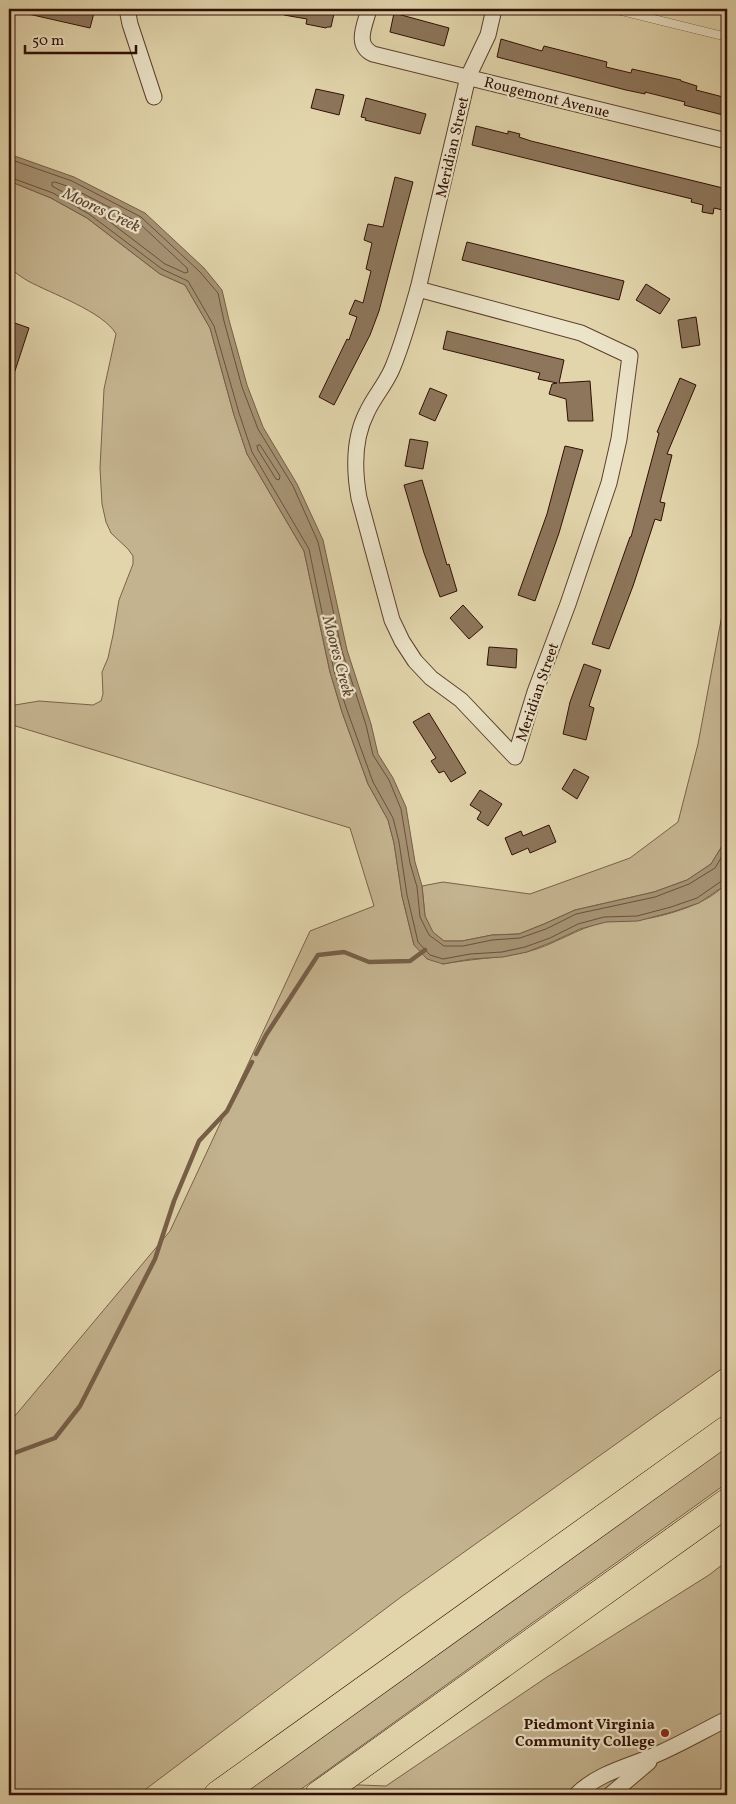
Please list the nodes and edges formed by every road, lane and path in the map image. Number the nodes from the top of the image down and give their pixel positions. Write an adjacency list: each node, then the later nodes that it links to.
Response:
1 (127, 9): 7 (street)
2 (369, 9): 6 (street, Rougemont Avenue)
3 (494, 9): 6 (street, Meridian Street)
4 (613, 9): 5 (lane)
5 (727, 37)
6 (468, 78): 8 (street, Rougemont Avenue); 9 (street, Meridian Street)
7 (154, 97)
8 (727, 141)
9 (418, 289): 9 (street, Meridian Street)
10 (727, 1430): 14 (highway)
11 (727, 1503): 15 (highway)
12 (727, 1718): 13 (street)
13 (660, 1753): 16 (street); 17 (street)
14 (218, 1795)
15 (319, 1795)
16 (576, 1795)
17 (610, 1795)

